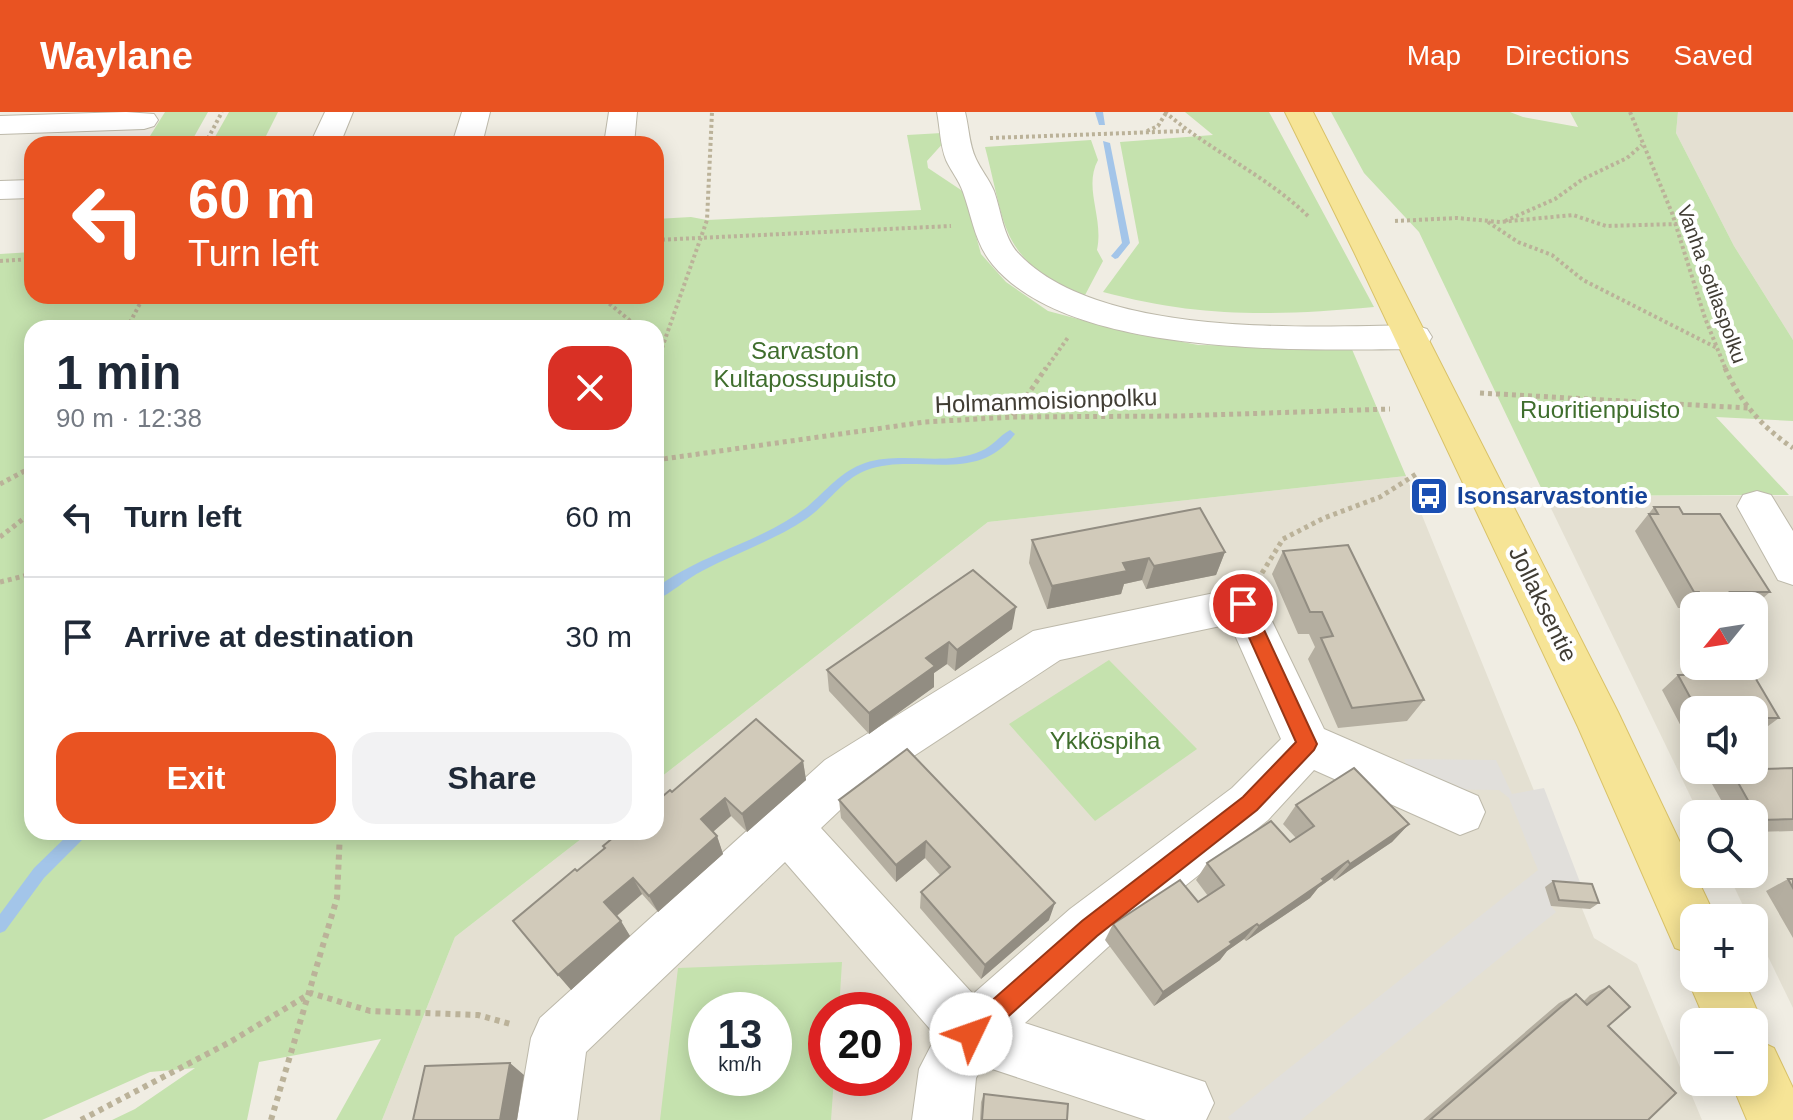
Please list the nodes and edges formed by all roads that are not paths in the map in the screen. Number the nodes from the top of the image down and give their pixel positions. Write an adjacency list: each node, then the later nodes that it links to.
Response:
1 (339, 112): 8 (street)
2 (476, 112): 9 (street)
3 (623, 112): 10 (street)
4 (951, 112): 13 (street)
5 (1299, 112): 13 (main road, Jollaksentie)
6 (144, 120): 7 (street)
7 (0, 125)
8 (328, 136)
9 (469, 136)
10 (620, 136)
11 (24, 189): 12 (street)
12 (0, 190)
13 (1414, 337): 19 (main road, Jollaksentie)
14 (1757, 506): 15 (street)
15 (1793, 568)
16 (1307, 744): 17 (street); 18 (street); 20 (street)
17 (1460, 812)
18 (789, 829): 20 (street); 23 (street)
19 (1682, 904)
20 (971, 1034): 22 (street); 24 (street)
21 (1766, 1096): 25 (main road)
22 (1184, 1103)
23 (547, 1120)
24 (942, 1120)
25 (1777, 1120)

